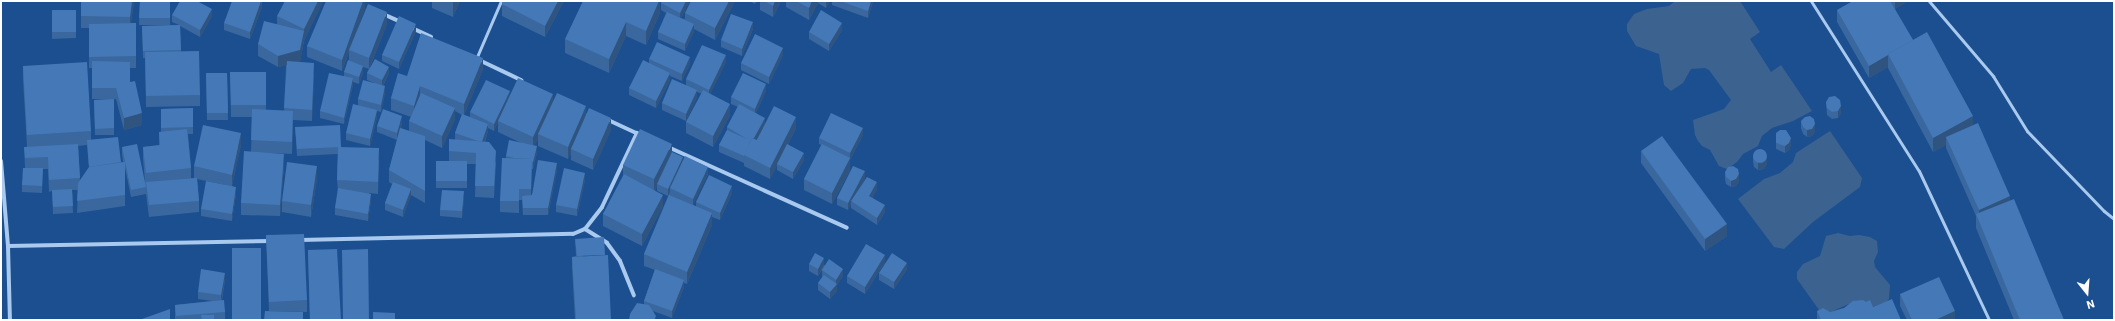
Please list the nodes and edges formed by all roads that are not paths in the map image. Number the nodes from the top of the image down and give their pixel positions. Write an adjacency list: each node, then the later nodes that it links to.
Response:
1 (500, 1): 7 (lane)
2 (1811, 1): 22 (lane)
3 (1929, 1): 14 (lane)
4 (379, 11): 5 (street)
5 (434, 39)
6 (469, 56): 7 (street)
7 (476, 59): 8 (street)
8 (525, 82)
9 (602, 117): 10 (street)
10 (637, 133): 11 (street); 16 (street)
11 (644, 136)
12 (666, 146): 15 (street)
13 (1, 161): 19 (street)
14 (2114, 219)
15 (847, 228)
16 (585, 229): 17 (street); 20 (street)
17 (295, 240)
18 (279, 241): 19 (street)
19 (8, 246): 21 (street)
20 (634, 295)
21 (10, 320)
22 (1989, 320)

